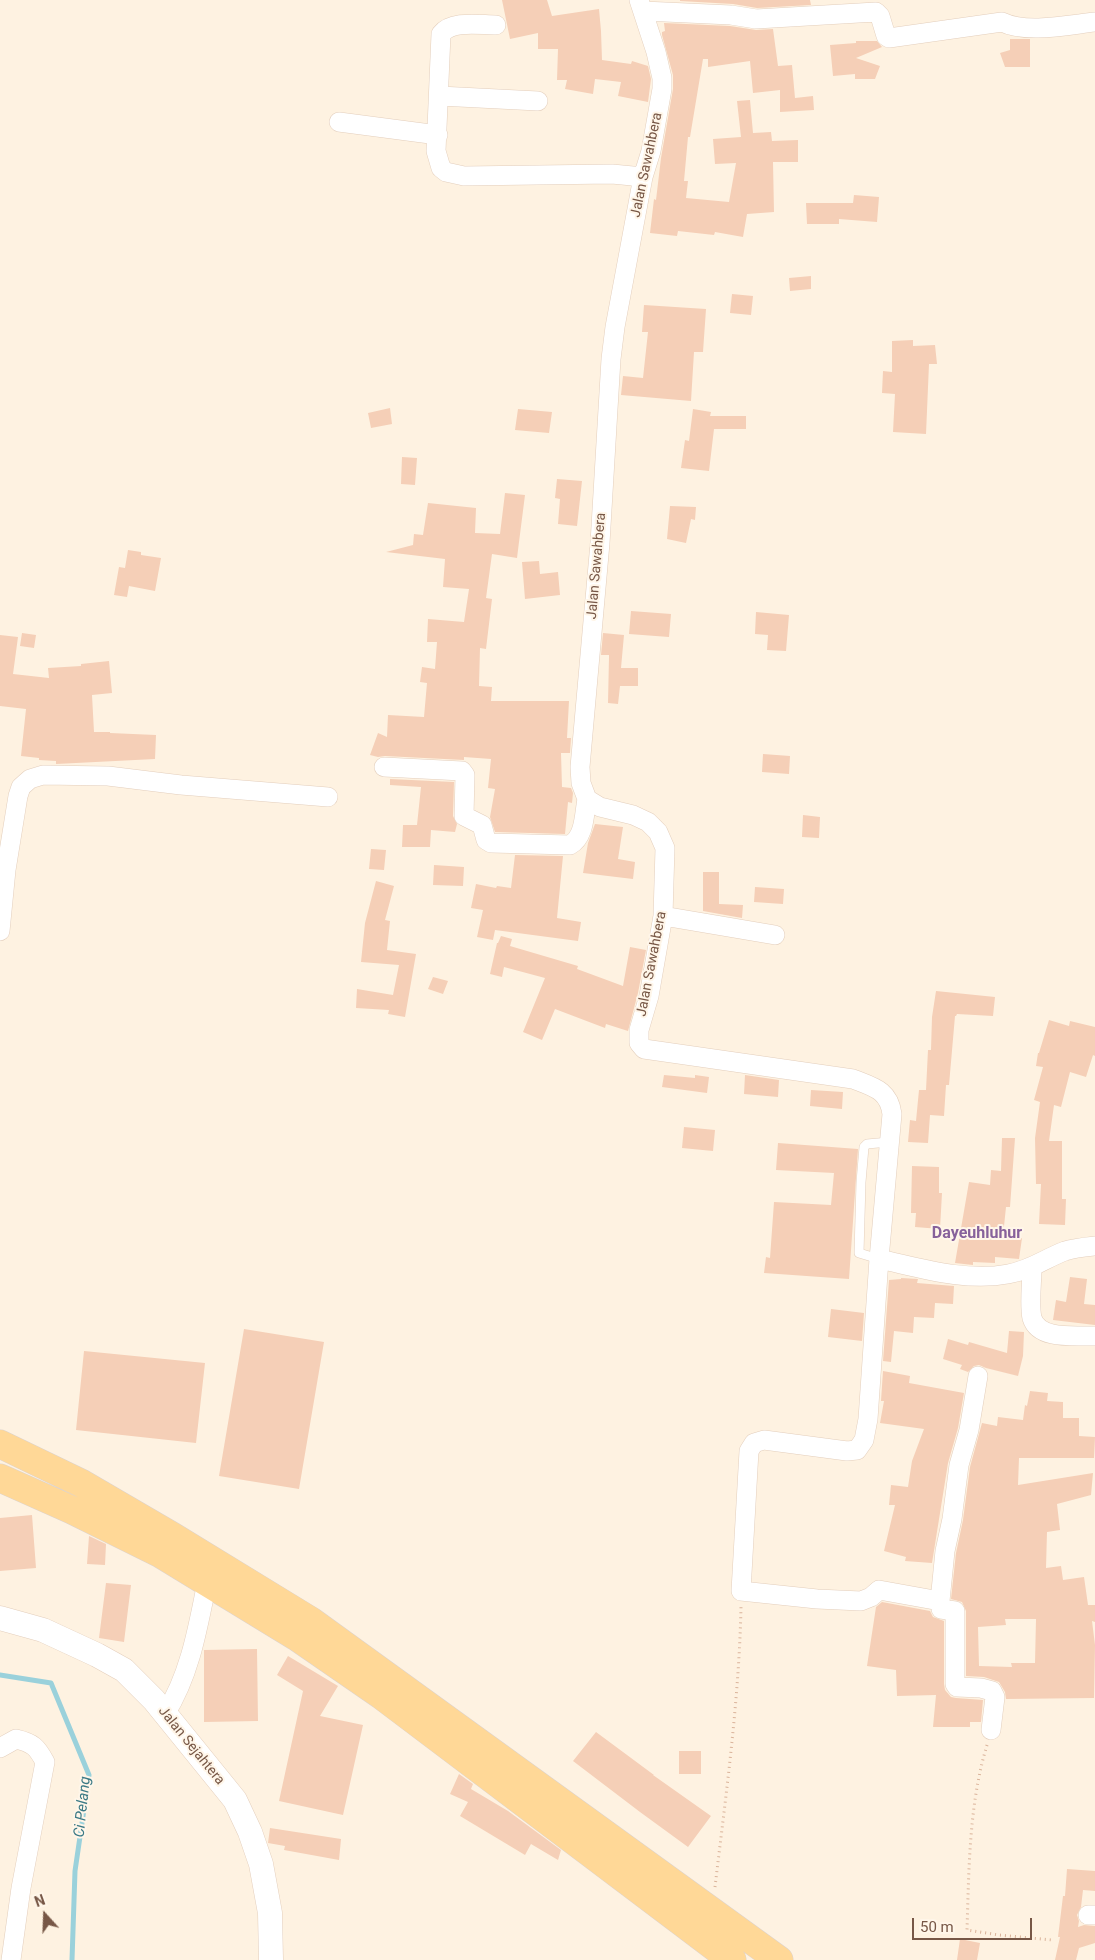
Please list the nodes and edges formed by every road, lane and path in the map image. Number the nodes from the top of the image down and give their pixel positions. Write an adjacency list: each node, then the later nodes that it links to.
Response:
1 (641, 6): 2 (street); 8 (street, Jalan Sawahbera)
2 (1095, 22)
3 (496, 25): 4 (street)
4 (439, 96): 5 (street); 7 (street)
5 (538, 101)
6 (339, 122): 7 (street)
7 (438, 135): 8 (street)
8 (643, 177): 11 (street, Jalan Sawahbera)
9 (384, 767): 11 (street)
10 (328, 797): 13 (street)
11 (586, 799): 12 (street, Jalan Sawahbera)
12 (663, 916): 14 (street); 16 (street, Jalan Sawahbera)
13 (0, 931)
14 (775, 935)
15 (1095, 1246): 17 (street)
16 (879, 1259): 17 (street); 23 (street, Jalan Sawahbera)
17 (1032, 1268): 18 (street)
18 (1095, 1336)
19 (978, 1376): 24 (street)
20 (0, 1444): 26 (main road)
21 (0, 1478): 22 (main road)
22 (207, 1582): 26 (main road); 27 (street)
23 (741, 1591): 24 (street); 30 (path)
24 (940, 1601): 28 (street)
25 (0, 1618): 27 (street, Jalan Sejahtera)
26 (304, 1629): 30 (main road); 34 (main road)
27 (165, 1714): 33 (street, Jalan Sejahtera)
28 (991, 1730): 31 (path)
29 (0, 1748): 32 (street)
30 (712, 1912): 35 (main road)
31 (1052, 1940)
32 (11, 1960)
33 (271, 1960)
34 (732, 1960)
35 (779, 1960)

